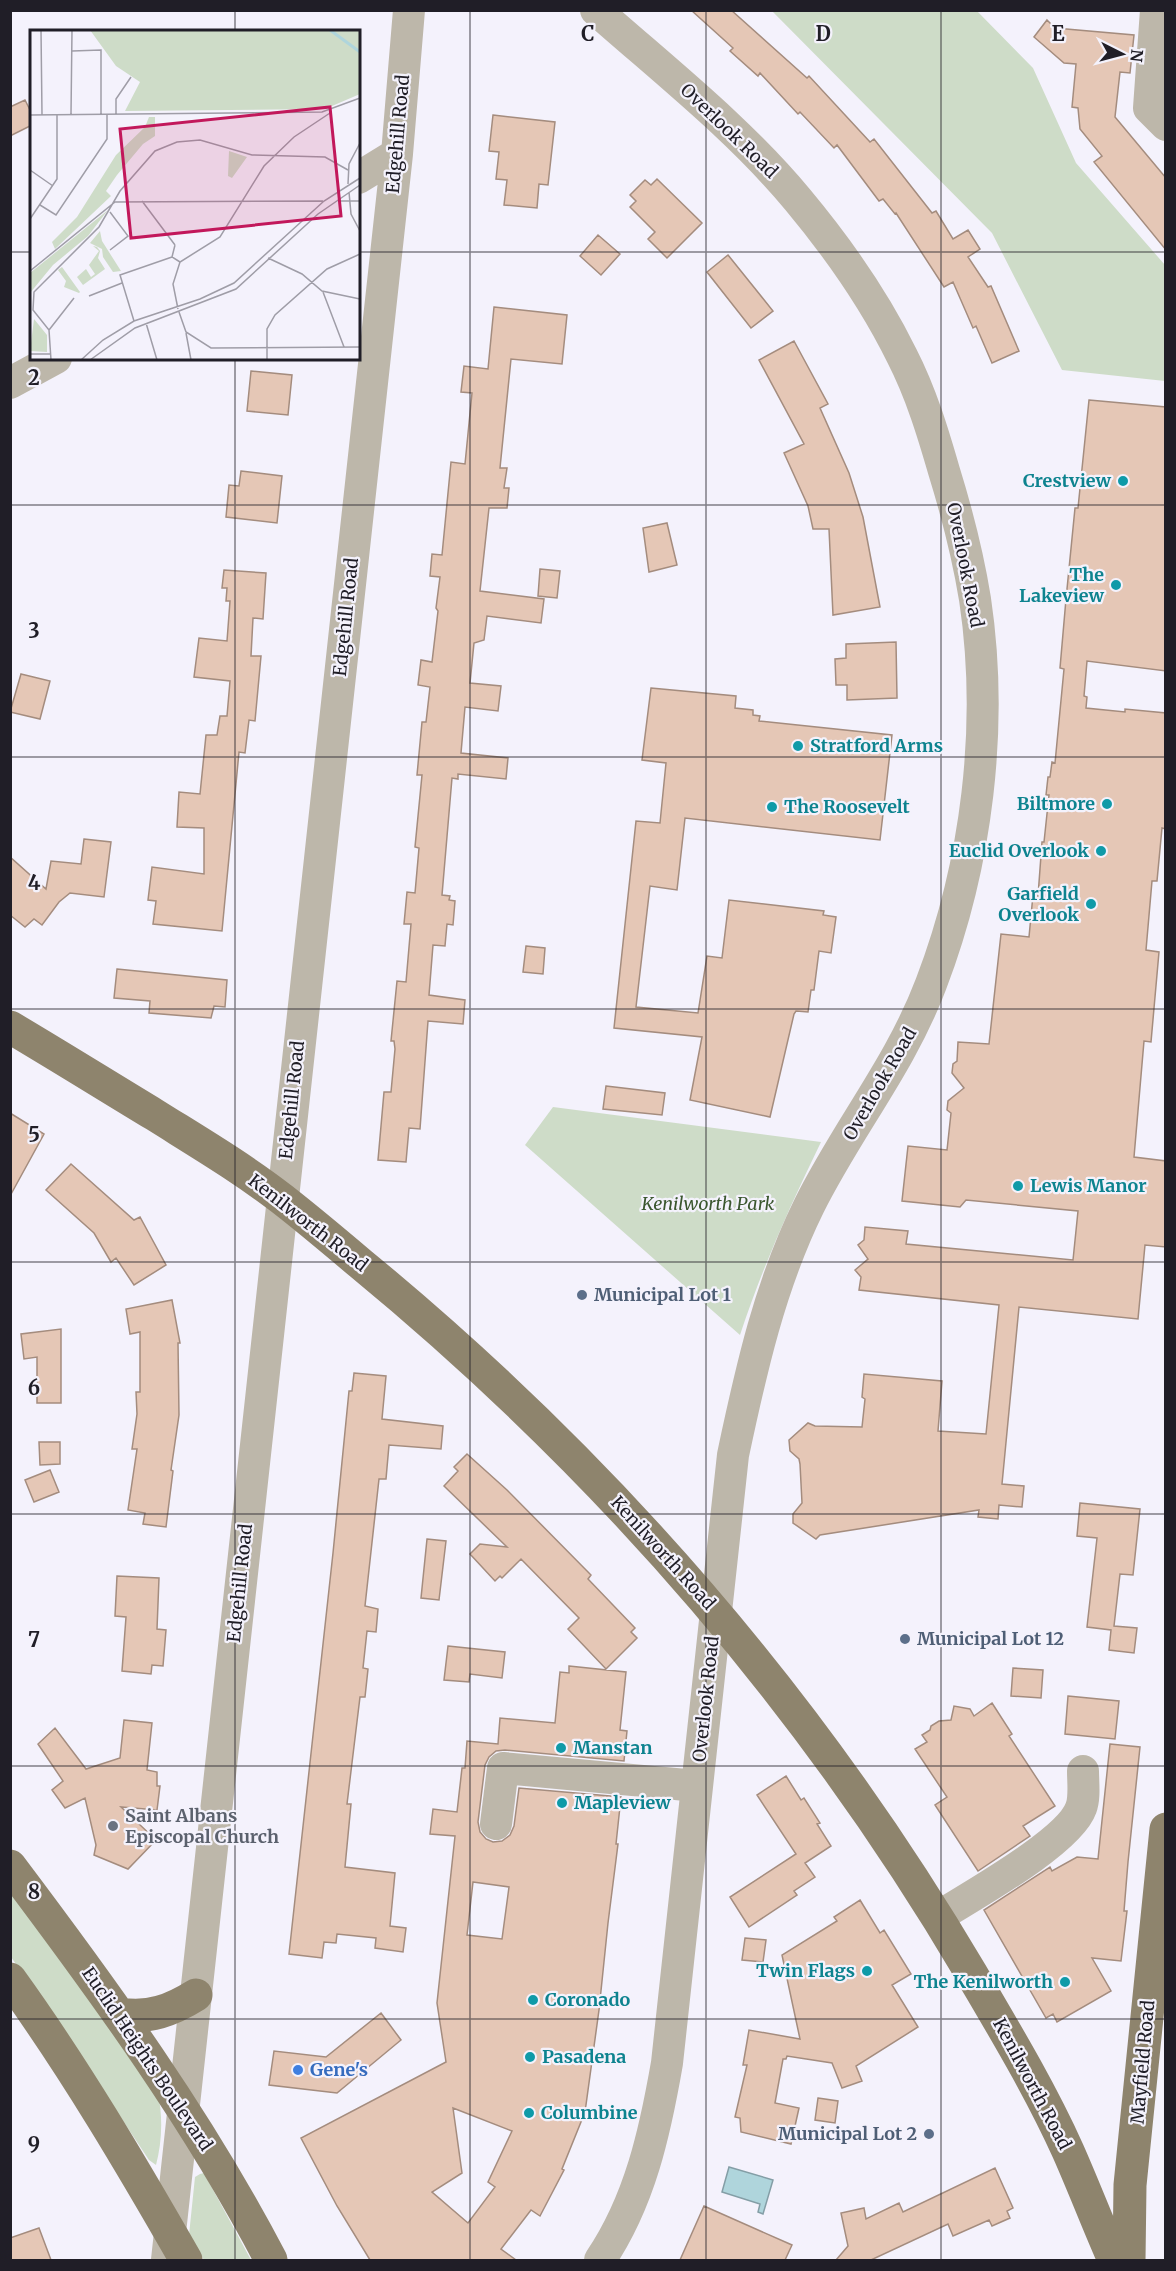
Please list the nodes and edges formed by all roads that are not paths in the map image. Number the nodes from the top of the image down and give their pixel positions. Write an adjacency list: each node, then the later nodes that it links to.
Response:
1 (409, 10): 5 (street, Edgehill Road)
2 (596, 10): 11 (street, Overlook Road)
3 (1156, 10): 4 (street)
4 (1166, 125)
5 (396, 153): 6 (street); 10 (street, Edgehill Road)
6 (360, 177)
7 (52, 360): 8 (street)
8 (10, 383)
9 (10, 1027): 10 (main road, Kenilworth Road)
10 (282, 1198): 11 (main road, Kenilworth Road); 19 (street, Edgehill Road)
11 (716, 1610): 13 (street, Overlook Road); 17 (main road, Kenilworth Road)
12 (1083, 1771): 17 (street)
13 (697, 1786): 14 (street); 25 (street, Overlook Road)
14 (496, 1824)
15 (1166, 1829): 27 (main road, Mayfield Road)
16 (10, 1866): 20 (main road, Euclid Heights Boulevard)
17 (938, 1917): 26 (main road, Kenilworth Road)
18 (10, 1979): 22 (main road)
19 (196, 1995): 20 (main road); 21 (street, Edgehill Road)
20 (120, 2014): 21 (main road, Euclid Heights Boulevard)
21 (184, 2108): 22 (street, Edgehill Road); 24 (main road, Euclid Heights Boulevard)
22 (168, 2246): 23 (main road)
23 (186, 2260)
24 (271, 2260)
25 (600, 2260)
26 (1114, 2260)
27 (1129, 2260)

